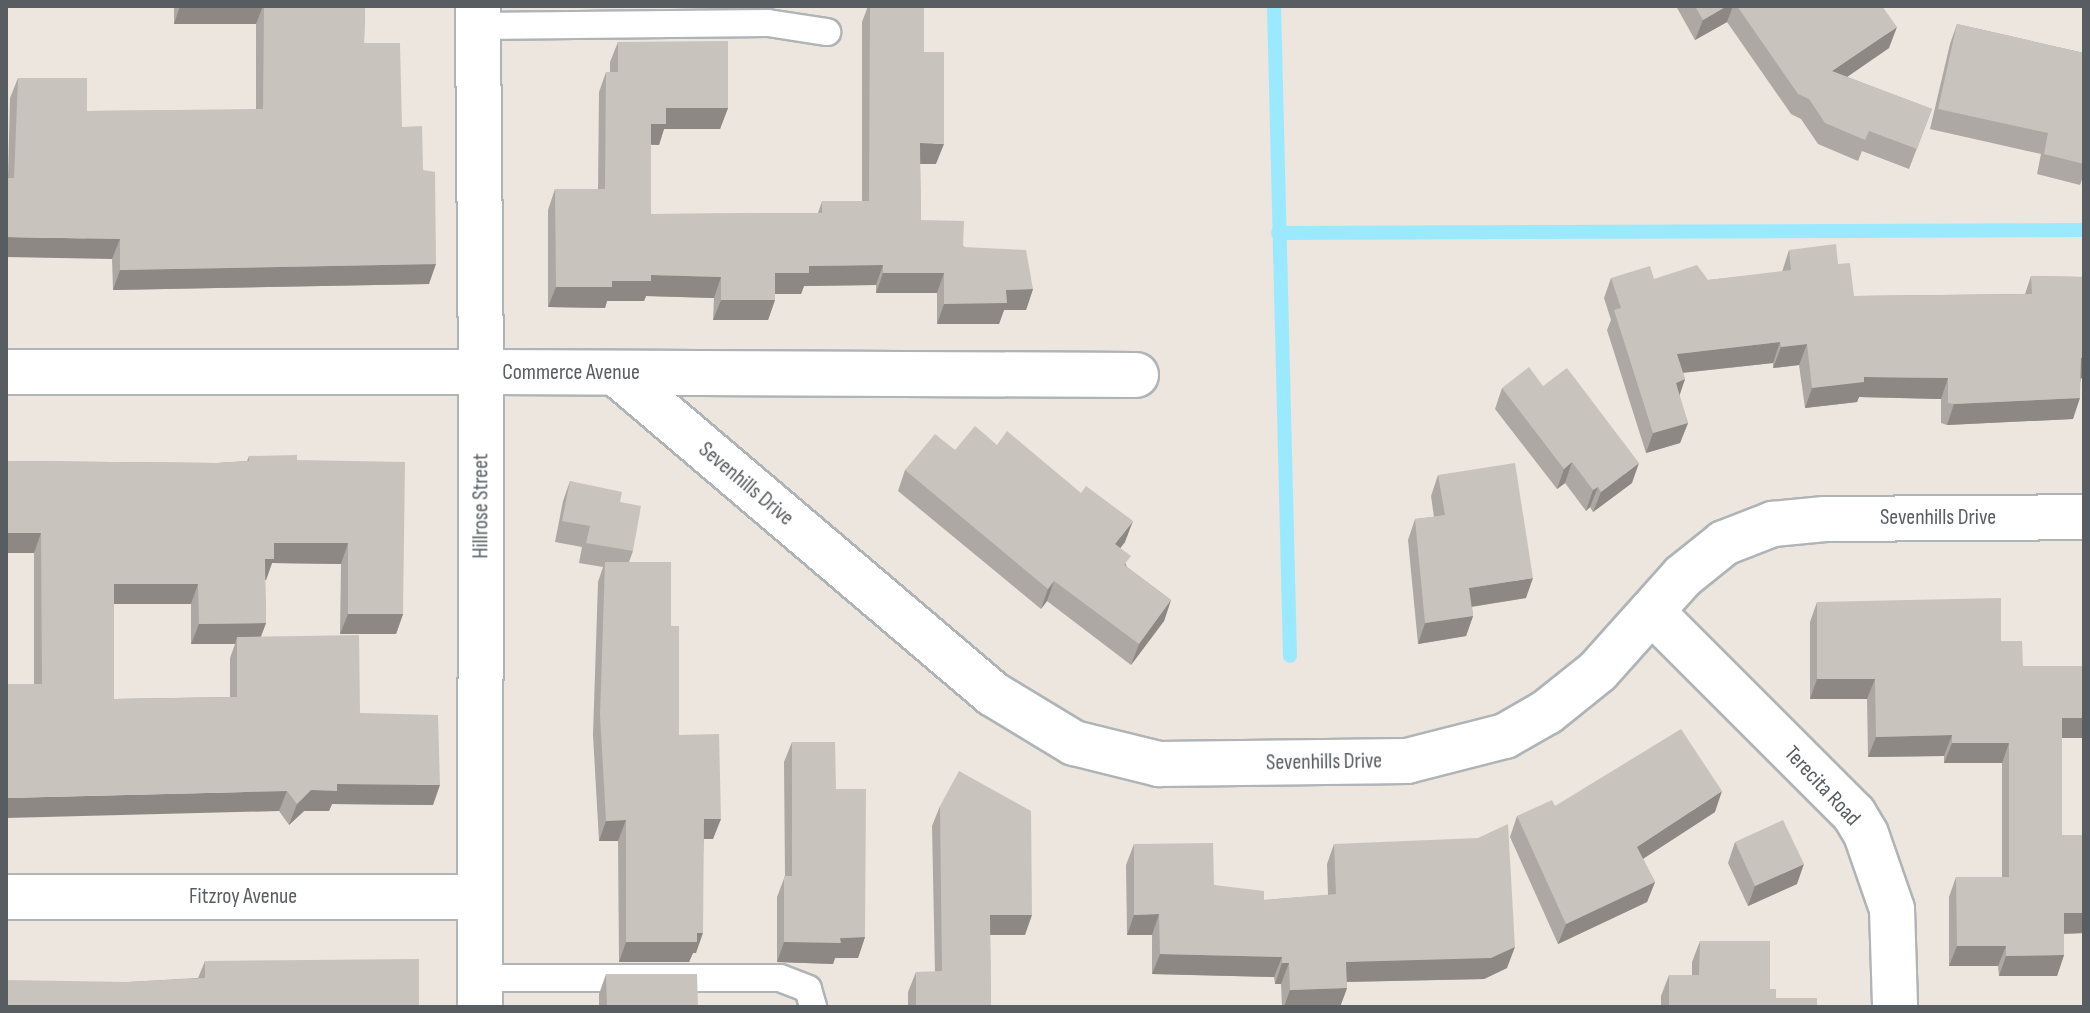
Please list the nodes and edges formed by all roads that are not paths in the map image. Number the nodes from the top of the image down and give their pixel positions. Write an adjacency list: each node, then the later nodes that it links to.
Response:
1 (478, 16): 2 (lane); 4 (street, Hillrose Street)
2 (827, 32)
3 (6, 372): 4 (street, Commerce Avenue)
4 (481, 372): 5 (street, Commerce Avenue); 10 (street, Hillrose Street)
5 (617, 374): 6 (street, Commerce Avenue); 8 (street, Sevenhills Drive)
6 (1136, 375)
7 (2084, 517): 8 (street, Sevenhills Drive)
8 (1652, 612): 13 (street, Terecita Road)
9 (6, 897): 10 (street, Fitzroy Avenue)
10 (480, 897): 11 (street, Hillrose Street)
11 (480, 992): 12 (lane)
12 (813, 1007)
13 (1895, 1007)

